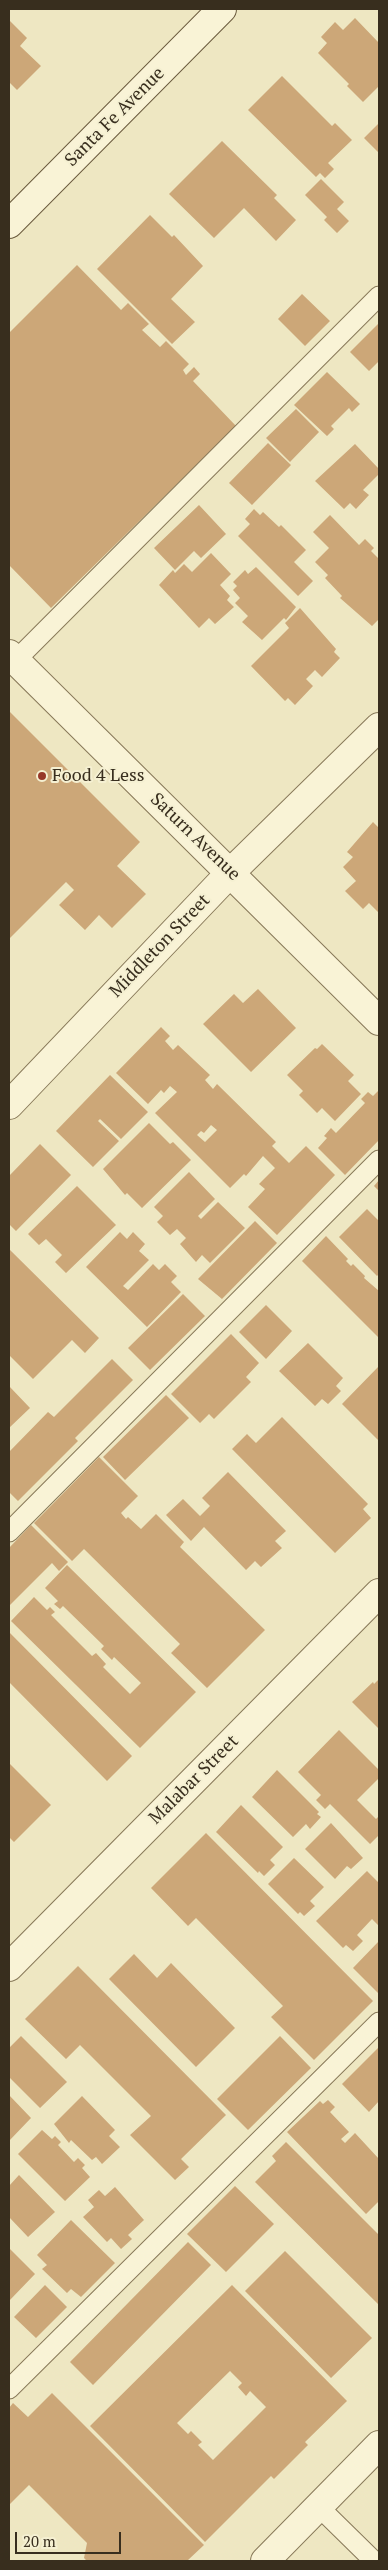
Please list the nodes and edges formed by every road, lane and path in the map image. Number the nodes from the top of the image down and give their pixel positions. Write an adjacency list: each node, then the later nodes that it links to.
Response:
1 (222, 9): 2 (street, Santa Fe Avenue)
2 (9, 224)
3 (379, 296): 4 (lane)
4 (12, 657): 6 (street, Saturn Avenue)
5 (379, 727): 6 (street, Middleton Street)
6 (231, 872): 7 (street, Saturn Avenue); 8 (street, Middleton Street)
7 (379, 1022)
8 (9, 1104)
9 (379, 1160): 10 (lane)
10 (9, 1532)
11 (379, 1593): 12 (street, Malabar Street)
12 (9, 1967)
13 (379, 2022): 14 (lane)
14 (9, 2389)
15 (378, 2448): 16 (street)
16 (319, 2507): 17 (street); 18 (lane)
17 (265, 2561)
18 (374, 2561)

